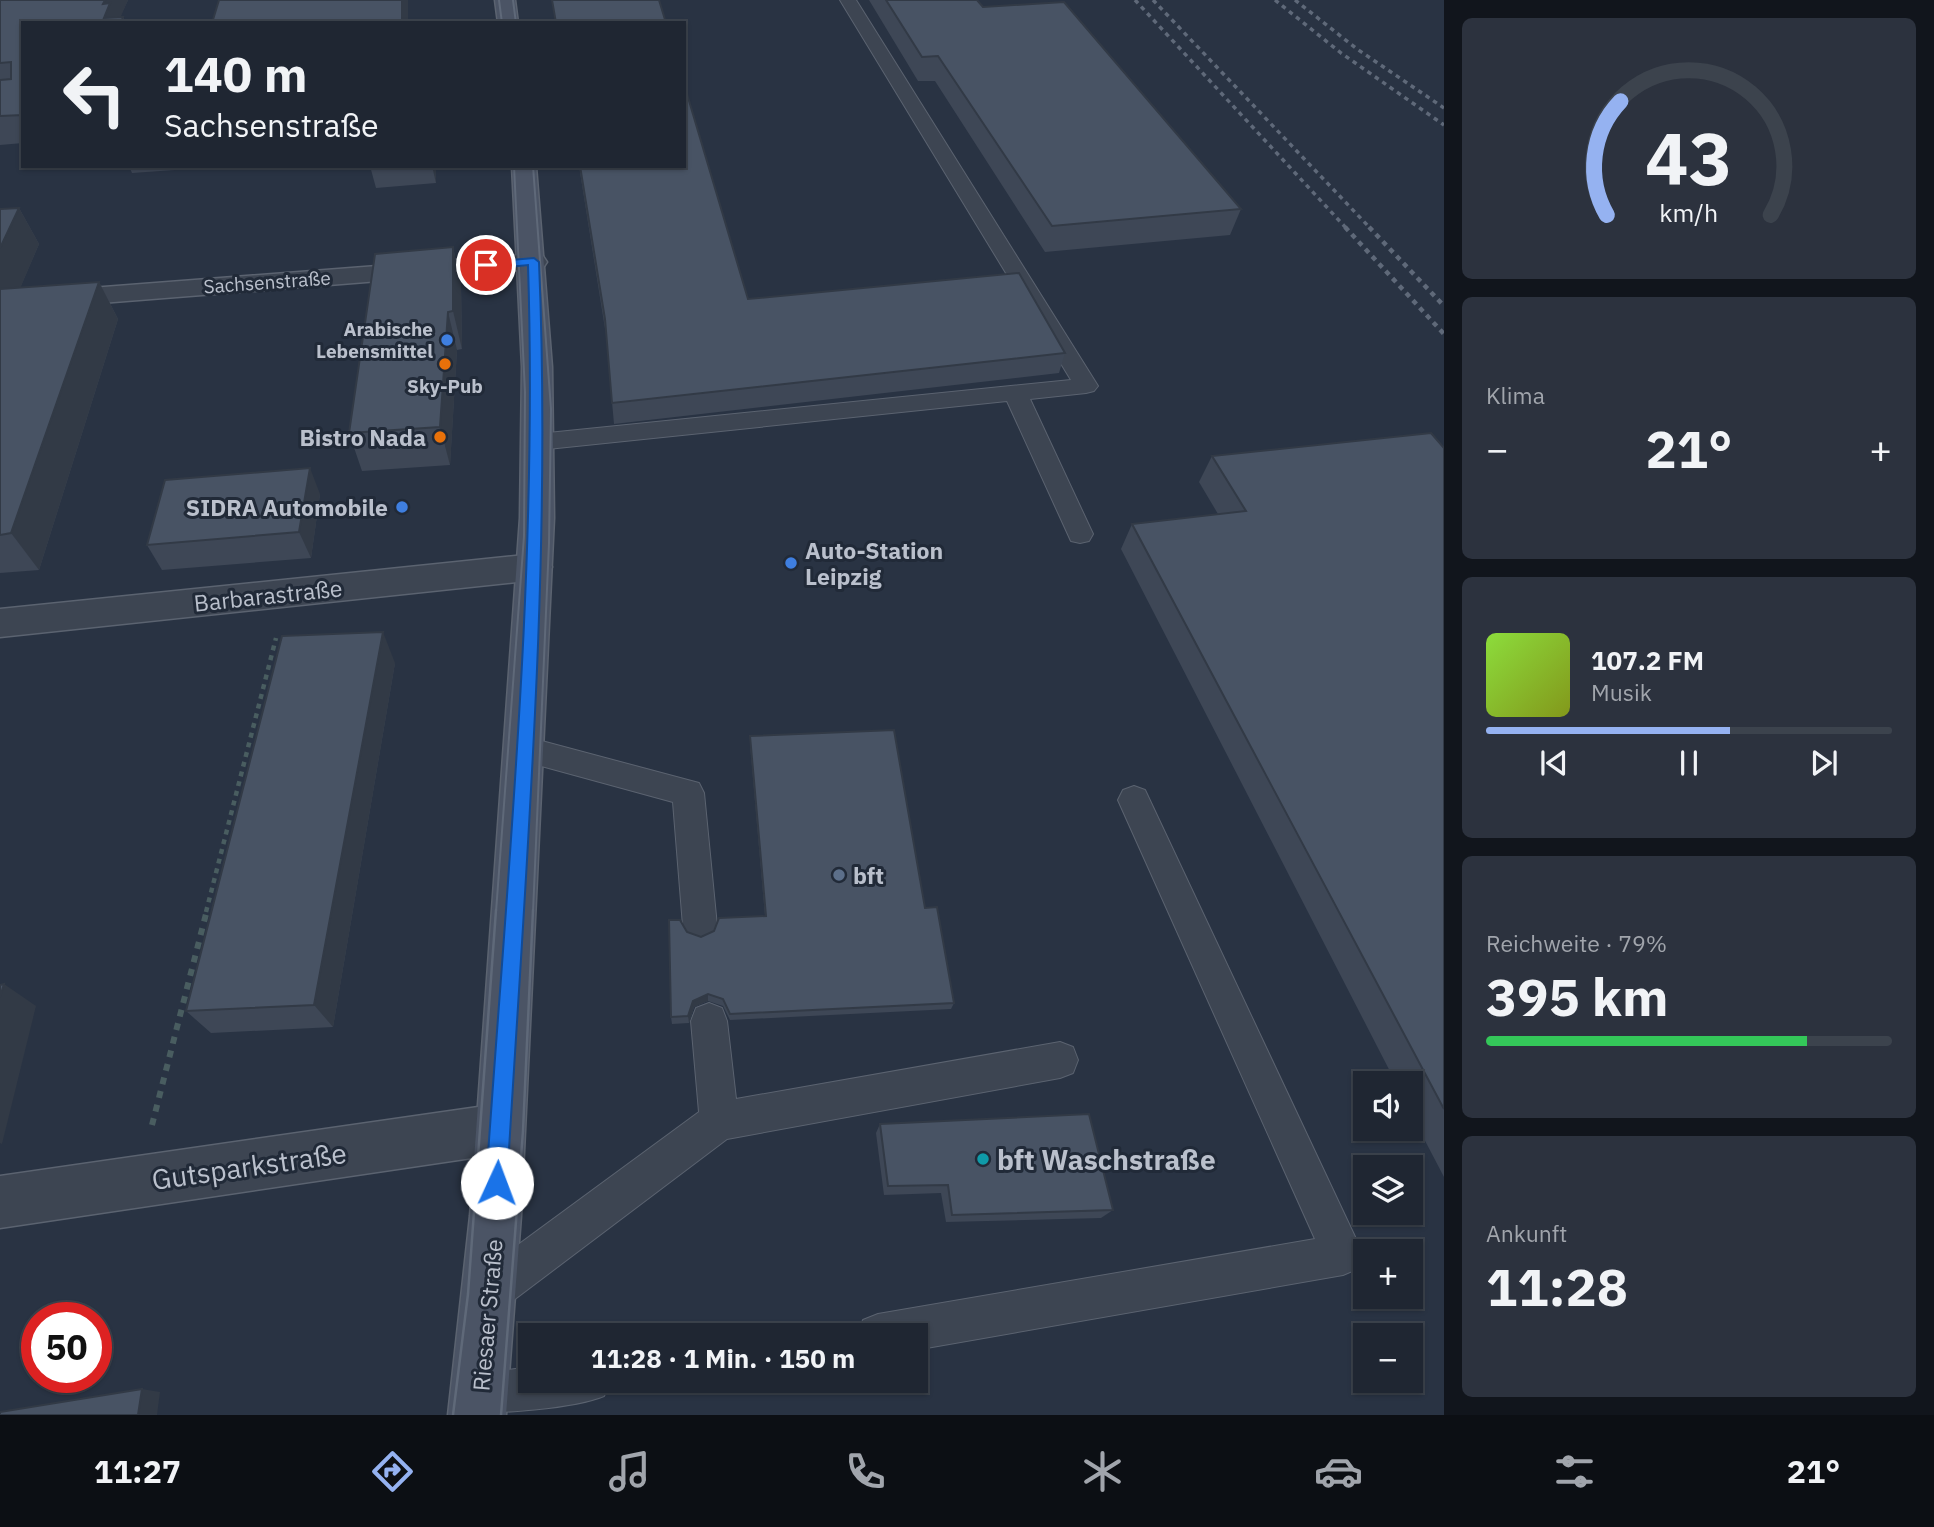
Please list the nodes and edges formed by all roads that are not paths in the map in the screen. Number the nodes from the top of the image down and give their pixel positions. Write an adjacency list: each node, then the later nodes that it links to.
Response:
1 (505, 0): 3 (main road)
2 (848, 0): 7 (lane)
3 (508, 21)
4 (524, 168): 5 (main road, Riesaer Straße)
5 (534, 262): 6 (street, Sachsenstraße); 8 (main road, Riesaer Straße)
6 (0, 303)
7 (1015, 393): 8 (lane); 9 (lane)
8 (538, 442): 10 (main road, Riesaer Straße)
9 (1080, 534)
10 (535, 568): 11 (street, Barbarastraße); 12 (main road, Riesaer Straße)
11 (0, 623)
12 (523, 749): 14 (lane); 18 (main road, Riesaer Straße)
13 (1134, 800): 21 (lane)
14 (700, 926)
15 (709, 1021): 17 (lane)
16 (1060, 1060): 17 (lane)
17 (719, 1121): 20 (lane)
18 (499, 1129): 19 (street, Gutsparkstraße); 20 (main road, Riesaer Straße)
19 (0, 1202)
20 (492, 1290): 23 (main road, Riesaer Straße)
21 (928, 1326)
22 (536, 1393): 23 (lane)
23 (478, 1406)

